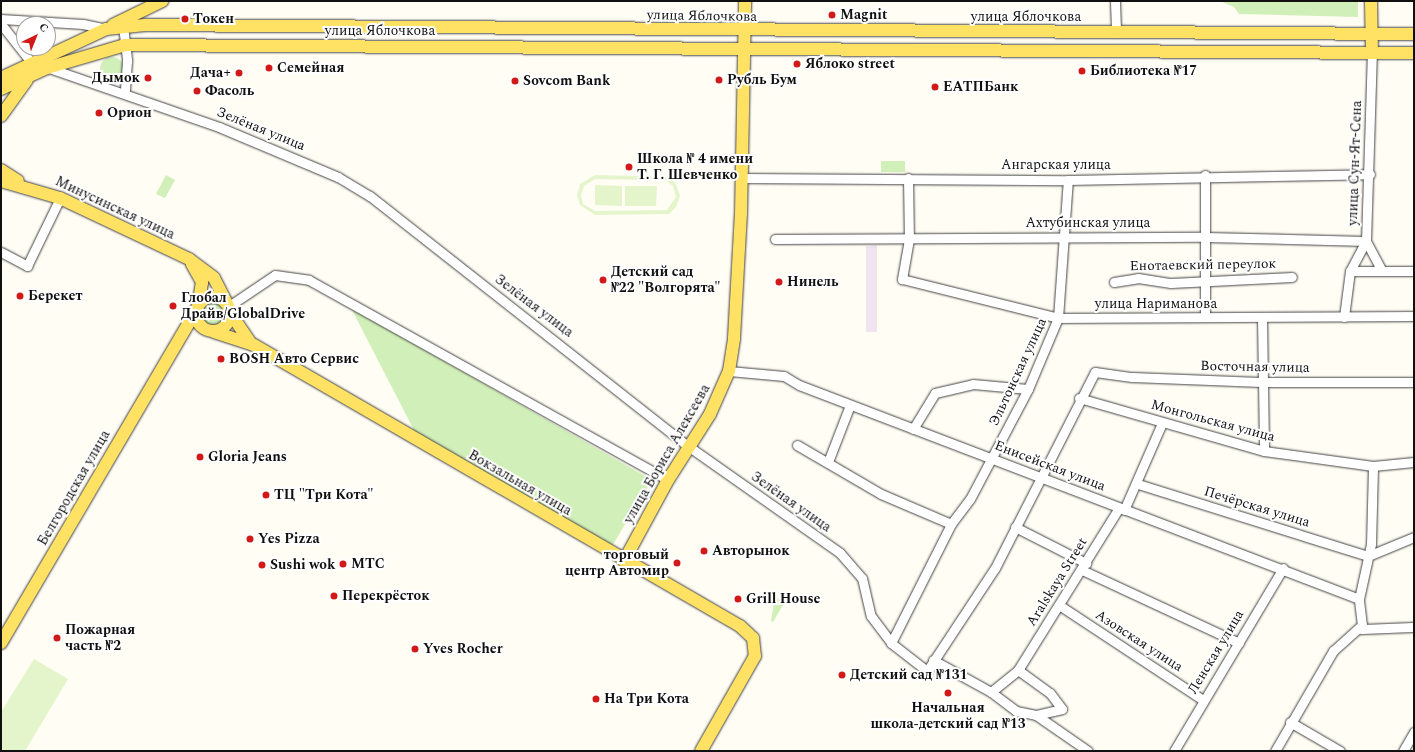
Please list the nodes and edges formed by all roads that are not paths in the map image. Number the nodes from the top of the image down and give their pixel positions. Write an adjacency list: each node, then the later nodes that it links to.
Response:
1 (162, 1): 8 (main road)
2 (745, 1): 9 (main road, улица Бориса Алексеева)
3 (1115, 1): 10 (street)
4 (1371, 1): 11 (main road)
5 (1, 19): 8 (street)
6 (1, 24): 17 (street)
7 (123, 26): 8 (main road, улица Яблочкова); 9 (main road, улица Яблочкова); 13 (street)
8 (106, 29): 17 (main road, улица Яблочкова)
9 (745, 31): 10 (main road, улица Яблочкова); 14 (main road, улица Бориса Алексеева)
10 (1116, 33): 11 (main road, улица Яблочкова)
11 (1372, 33): 12 (main road, улица Яблочкова); 15 (main road)
12 (1414, 34)
13 (125, 46): 14 (main road, улица Яблочкова); 18 (main road, улица Яблочкова); 21 (street)
14 (744, 48): 15 (main road, улица Яблочкова); 26 (main road, улица Бориса Алексеева)
15 (1372, 52): 16 (main road, улица Яблочкова); 24 (street, улица Сун-Ят-Сена)
16 (1414, 53)
17 (32, 68): 18 (main road, улица Яблочкова); 19 (main road, улица Яблочкова); 20 (main road, улица Яблочкова); 22 (main road)
18 (47, 68): 21 (street, Зелёная улица)
19 (1, 78)
20 (1, 89)
21 (125, 92): 64 (street, Зелёная улица)
22 (1, 116)
23 (1, 170): 30 (main road, Минусинская улица)
24 (1370, 174): 25 (street, Ангарская улица); 36 (street, улица Сун-Ят-Сена)
25 (1205, 175): 28 (street, Ангарская улица); 33 (street)
26 (742, 178): 27 (street, Ангарская улица); 55 (main road, улица Бориса Алексеева)
27 (908, 178): 28 (street, Ангарская улица); 35 (street)
28 (1068, 180): 32 (street, Эльтонская улица)
29 (1, 181): 30 (main road, Минусинская улица)
30 (28, 186): 31 (main road, Минусинская улица)
31 (60, 198): 37 (street); 38 (main road, Минусинская улица)
32 (1065, 237): 33 (street, Ахтубинская улица); 35 (street, Ахтубинская улица); 50 (street, Эльтонская улица)
33 (1206, 237): 36 (street, Ахтубинская улица); 43 (street)
34 (776, 239): 35 (street, Ахтубинская улица)
35 (909, 239): 50 (street, улица Нариманова)
36 (1366, 241): 39 (street, улица Сун-Ят-Сена); 40 (street)
37 (1, 252)
38 (189, 260): 45 (main road); 46 (main road, Минусинская улица)
39 (1350, 271): 40 (street); 49 (street)
40 (1382, 271): 41 (street)
41 (1414, 271)
42 (1292, 278): 43 (street, Енотаевский переулок)
43 (1206, 281): 44 (street, Енотаевский переулок); 48 (street)
44 (1114, 282)
45 (197, 308): 46 (main road); 52 (main road); 54 (main road, Белгородская улица)
46 (229, 308): 52 (main road); 53 (main road, Вокзальная улица); 71 (street)
47 (1414, 316): 49 (street, улица Нариманова)
48 (1206, 317): 50 (street, улица Нариманова); 51 (street, улица Нариманова)
49 (1344, 317): 51 (street, улица Нариманова)
50 (1058, 318): 58 (street, Эльтонская улица)
51 (1262, 318): 56 (street)
52 (211, 331): 53 (main road, Вокзальная улица); 54 (main road, Белгородская улица)
53 (254, 346): 78 (main road, Вокзальная улица)
54 (174, 348): 86 (main road, Белгородская улица)
55 (729, 371): 60 (street, Енисейская улица); 64 (main road, улица Бориса Алексеева)
56 (1262, 382): 57 (street, Восточная улица); 59 (street, Восточная улица); 65 (street)
57 (1414, 382)
58 (1028, 389): 62 (street); 66 (street, Эльтонская улица)
59 (1079, 398): 61 (street, Монгольская улица); 70 (street)
60 (850, 405): 62 (street, Енисейская улица); 67 (street)
61 (1162, 422): 65 (street, Монгольская улица); 72 (street, Aralskaya Street)
62 (913, 429): 66 (street, Енисейская улица)
63 (797, 445): 67 (street)
64 (688, 446): 71 (main road, улица Бориса Алексеева); 85 (street, Зелёная улица)
65 (1264, 451): 69 (street, Монгольская улица)
66 (992, 458): 70 (street, Енисейская улица); 74 (street, Эльтонская улица)
67 (828, 462): 74 (street)
68 (1414, 462): 69 (street, Монгольская улица)
69 (1373, 466): 77 (street)
70 (1039, 476): 73 (street, Енисейская улица); 75 (street)
71 (668, 480): 78 (main road, улица Бориса Алексеева)
72 (1138, 484): 73 (street, Aralskaya Street); 77 (street, Печёрская улица)
73 (1121, 509): 79 (street, Aralskaya Street); 80 (street, Енисейская улица)
74 (951, 524): 85 (street, Эльтонская улица)
75 (1015, 527): 79 (street); 88 (street)
76 (1414, 537): 77 (street)
77 (1368, 556): 81 (street)
78 (624, 561): 95 (main road, Вокзальная улица)
79 (1084, 567): 82 (street, Aralskaya Street); 87 (street)
80 (1283, 568): 81 (street, Енисейская улица); 87 (street, Ленская улица)
81 (1359, 599): 84 (street)
82 (1059, 605): 89 (street, Aralskaya Street); 91 (street, Азовская улица)
83 (1414, 627): 84 (street)
84 (1361, 629): 93 (street)
85 (891, 642): 88 (street, Зелёная улица)
86 (1, 643)
87 (1239, 643): 91 (street, Ленская улица)
88 (933, 660): 90 (street)
89 (1018, 670): 90 (street); 92 (street)
90 (991, 692): 92 (street)
91 (1203, 700): 97 (street, Ленская улица)
92 (1036, 715): 96 (street)
93 (1290, 722): 98 (street); 99 (street)
94 (1414, 732): 100 (street)
95 (701, 751)
96 (1088, 751)
97 (1174, 751)
98 (1276, 751)
99 (1340, 751)
100 (1403, 751)

